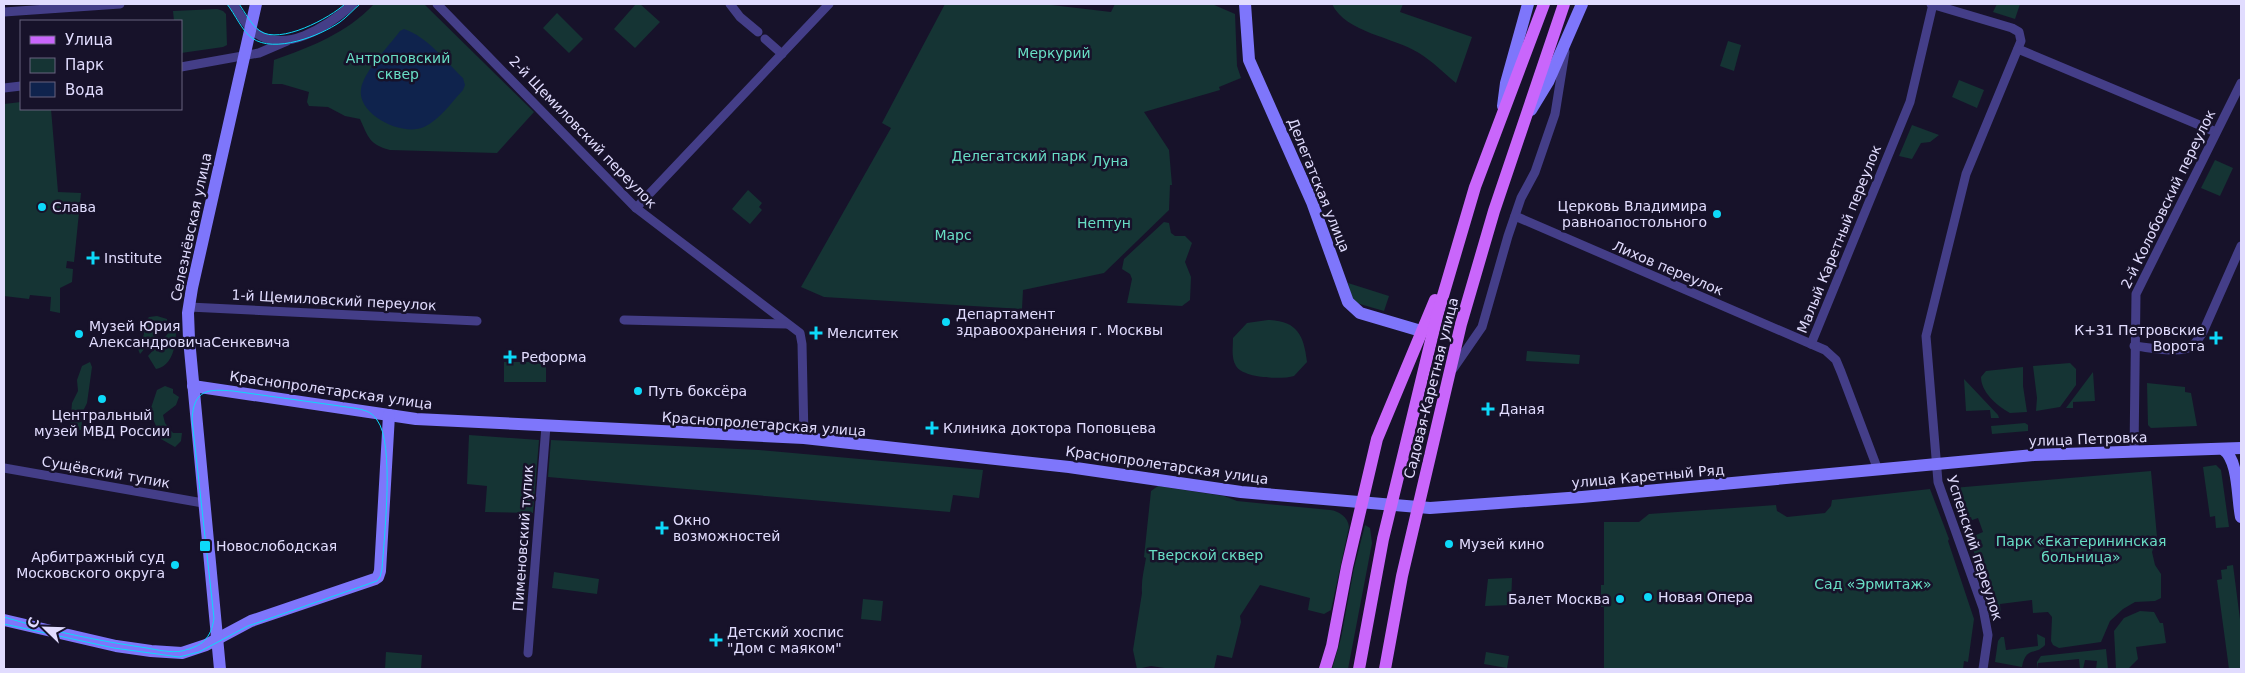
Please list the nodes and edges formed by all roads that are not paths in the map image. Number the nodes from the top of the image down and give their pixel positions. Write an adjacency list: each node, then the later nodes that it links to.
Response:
1 (120, 4): 14 (street)
2 (233, 4): 15 (street)
3 (256, 4): 15 (main road, Селезнёвская улица)
4 (353, 4): 19 (street)
5 (437, 4): 30 (street, 2-й Щемиловский переулок)
6 (730, 4): 16 (street)
7 (829, 4): 21 (street)
8 (1246, 4): 38 (main road, Делегатская улица)
9 (1528, 4): 27 (main road)
10 (1544, 4): 27 (main road, Садовая-Каретная улица)
11 (1564, 4): 28 (main road, Садовая-Каретная улица)
12 (1582, 4): 17 (main road)
13 (1932, 4): 20 (street); 39 (street, Малый Каретный переулок)
14 (4, 12)
15 (251, 28): 19 (street); 22 (main road, Селезнёвская улица)
16 (758, 32)
17 (1569, 34): 28 (main road); 31 (street)
18 (765, 39): 21 (street)
19 (288, 41): 22 (street)
20 (2018, 49): 29 (street); 49 (street, Успенский переулок)
21 (782, 54): 30 (street)
22 (244, 56): 23 (street); 34 (main road, Селезнёвская улица)
23 (182, 66)
24 (2241, 83): 29 (street, 2-й Колобовский переулок)
25 (20, 86): 26 (street)
26 (4, 88)
27 (1503, 111): 33 (main road, Садовая-Каретная улица)
28 (1526, 118): 41 (main road, Садовая-Каретная улица)
29 (2216, 132): 40 (street, 2-й Колобовский переулок)
30 (636, 208): 37 (street, 2-й Щемиловский переулок)
31 (1515, 216): 39 (street, Лихов переулок); 41 (street)
32 (2241, 246): 40 (street)
33 (1455, 254): 38 (main road, Садовая-Каретная улица); 54 (main road, Садовая-Каретная улица)
34 (189, 307): 36 (street, 1-й Щемиловский переулок); 42 (main road, Селезнёвская улица)
35 (624, 320): 37 (street)
36 (477, 321)
37 (788, 324): 45 (street, 2-й Щемиловский переулок)
38 (1421, 331): 53 (main road, Садовая-Каретная улица)
39 (1811, 344): 51 (street, Малый Каретный переулок)
40 (2134, 346): 48 (street, 2-й Колобовский переулок)
41 (1447, 380): 55 (main road, Садовая-Каретная улица)
42 (193, 386): 43 (main road, Краснопролетарская улица); 52 (main road, Селезнёвская улица)
43 (389, 415): 44 (main road, Краснопролетарская улица); 58 (main road)
44 (546, 426): 45 (main road, Краснопролетарская улица); 59 (street, Пименовский тупик)
45 (804, 438): 53 (main road, Краснопролетарская улица)
46 (2241, 448): 47 (main road, улица Петровка)
47 (2224, 449): 48 (main road, улица Петровка); 56 (main road)
48 (2134, 451): 49 (main road, улица Петровка)
49 (1936, 465): 51 (main road, улица Каретный Ряд); 64 (street, Успенский переулок)
50 (4, 468): 52 (street, Сущёвский тупик)
51 (1878, 470): 55 (main road, улица Каретный Ряд)
52 (204, 503): 58 (main road, Селезнёвская улица)
53 (1362, 503): 54 (main road, улица Каретный Ряд); 61 (main road, Садовая-Каретная улица)
54 (1390, 506): 55 (main road, улица Каретный Ряд); 62 (main road, Садовая-Каретная улица)
55 (1417, 507): 63 (main road, Садовая-Каретная улица)
56 (2241, 517)
57 (4, 620): 58 (main road)
58 (216, 640): 60 (main road, Селезнёвская улица)
59 (528, 652)
60 (220, 669)
61 (1324, 669)
62 (1359, 669)
63 (1385, 669)
64 (1983, 669)

